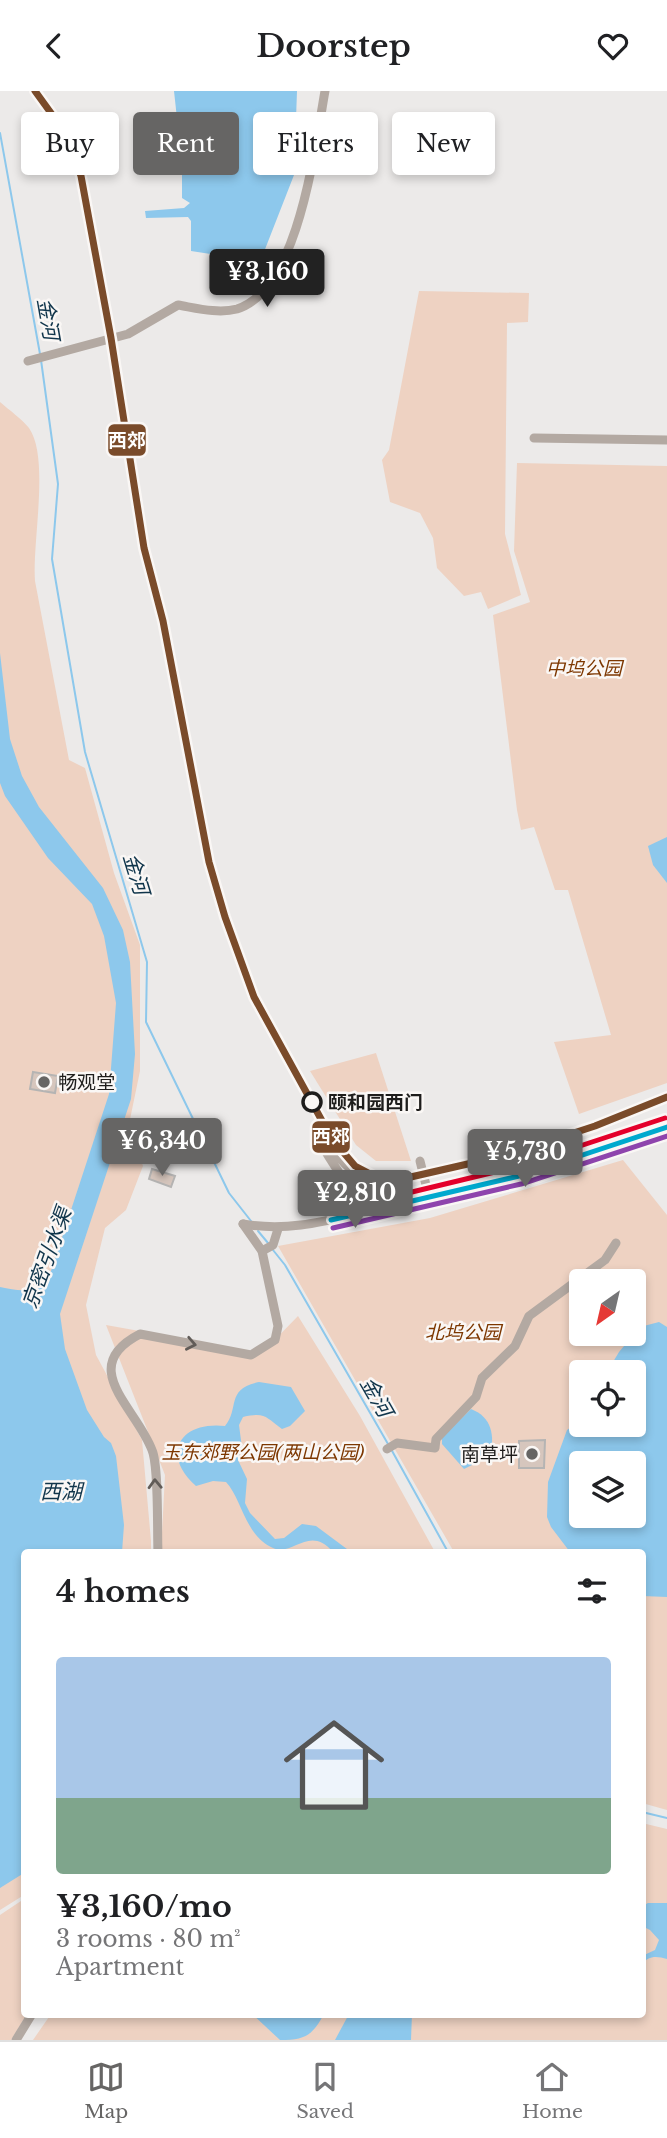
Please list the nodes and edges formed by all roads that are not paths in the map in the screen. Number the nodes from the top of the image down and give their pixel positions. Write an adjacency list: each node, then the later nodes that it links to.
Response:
1 (325, 91): 2 (street)
2 (31, 360)
3 (534, 438): 4 (street)
4 (667, 440)
5 (667, 1127): 7 (street)
6 (420, 1161): 7 (street)
7 (429, 1197): 9 (street)
8 (356, 1202): 8 (street)
9 (278, 1229): 11 (street); 11 (street)
10 (616, 1243): 12 (street)
11 (267, 1248): 13 (street, one-way to 11)
12 (389, 1447)
13 (158, 1549)
14 (30, 2018): 15 (street)
15 (16, 2040)

